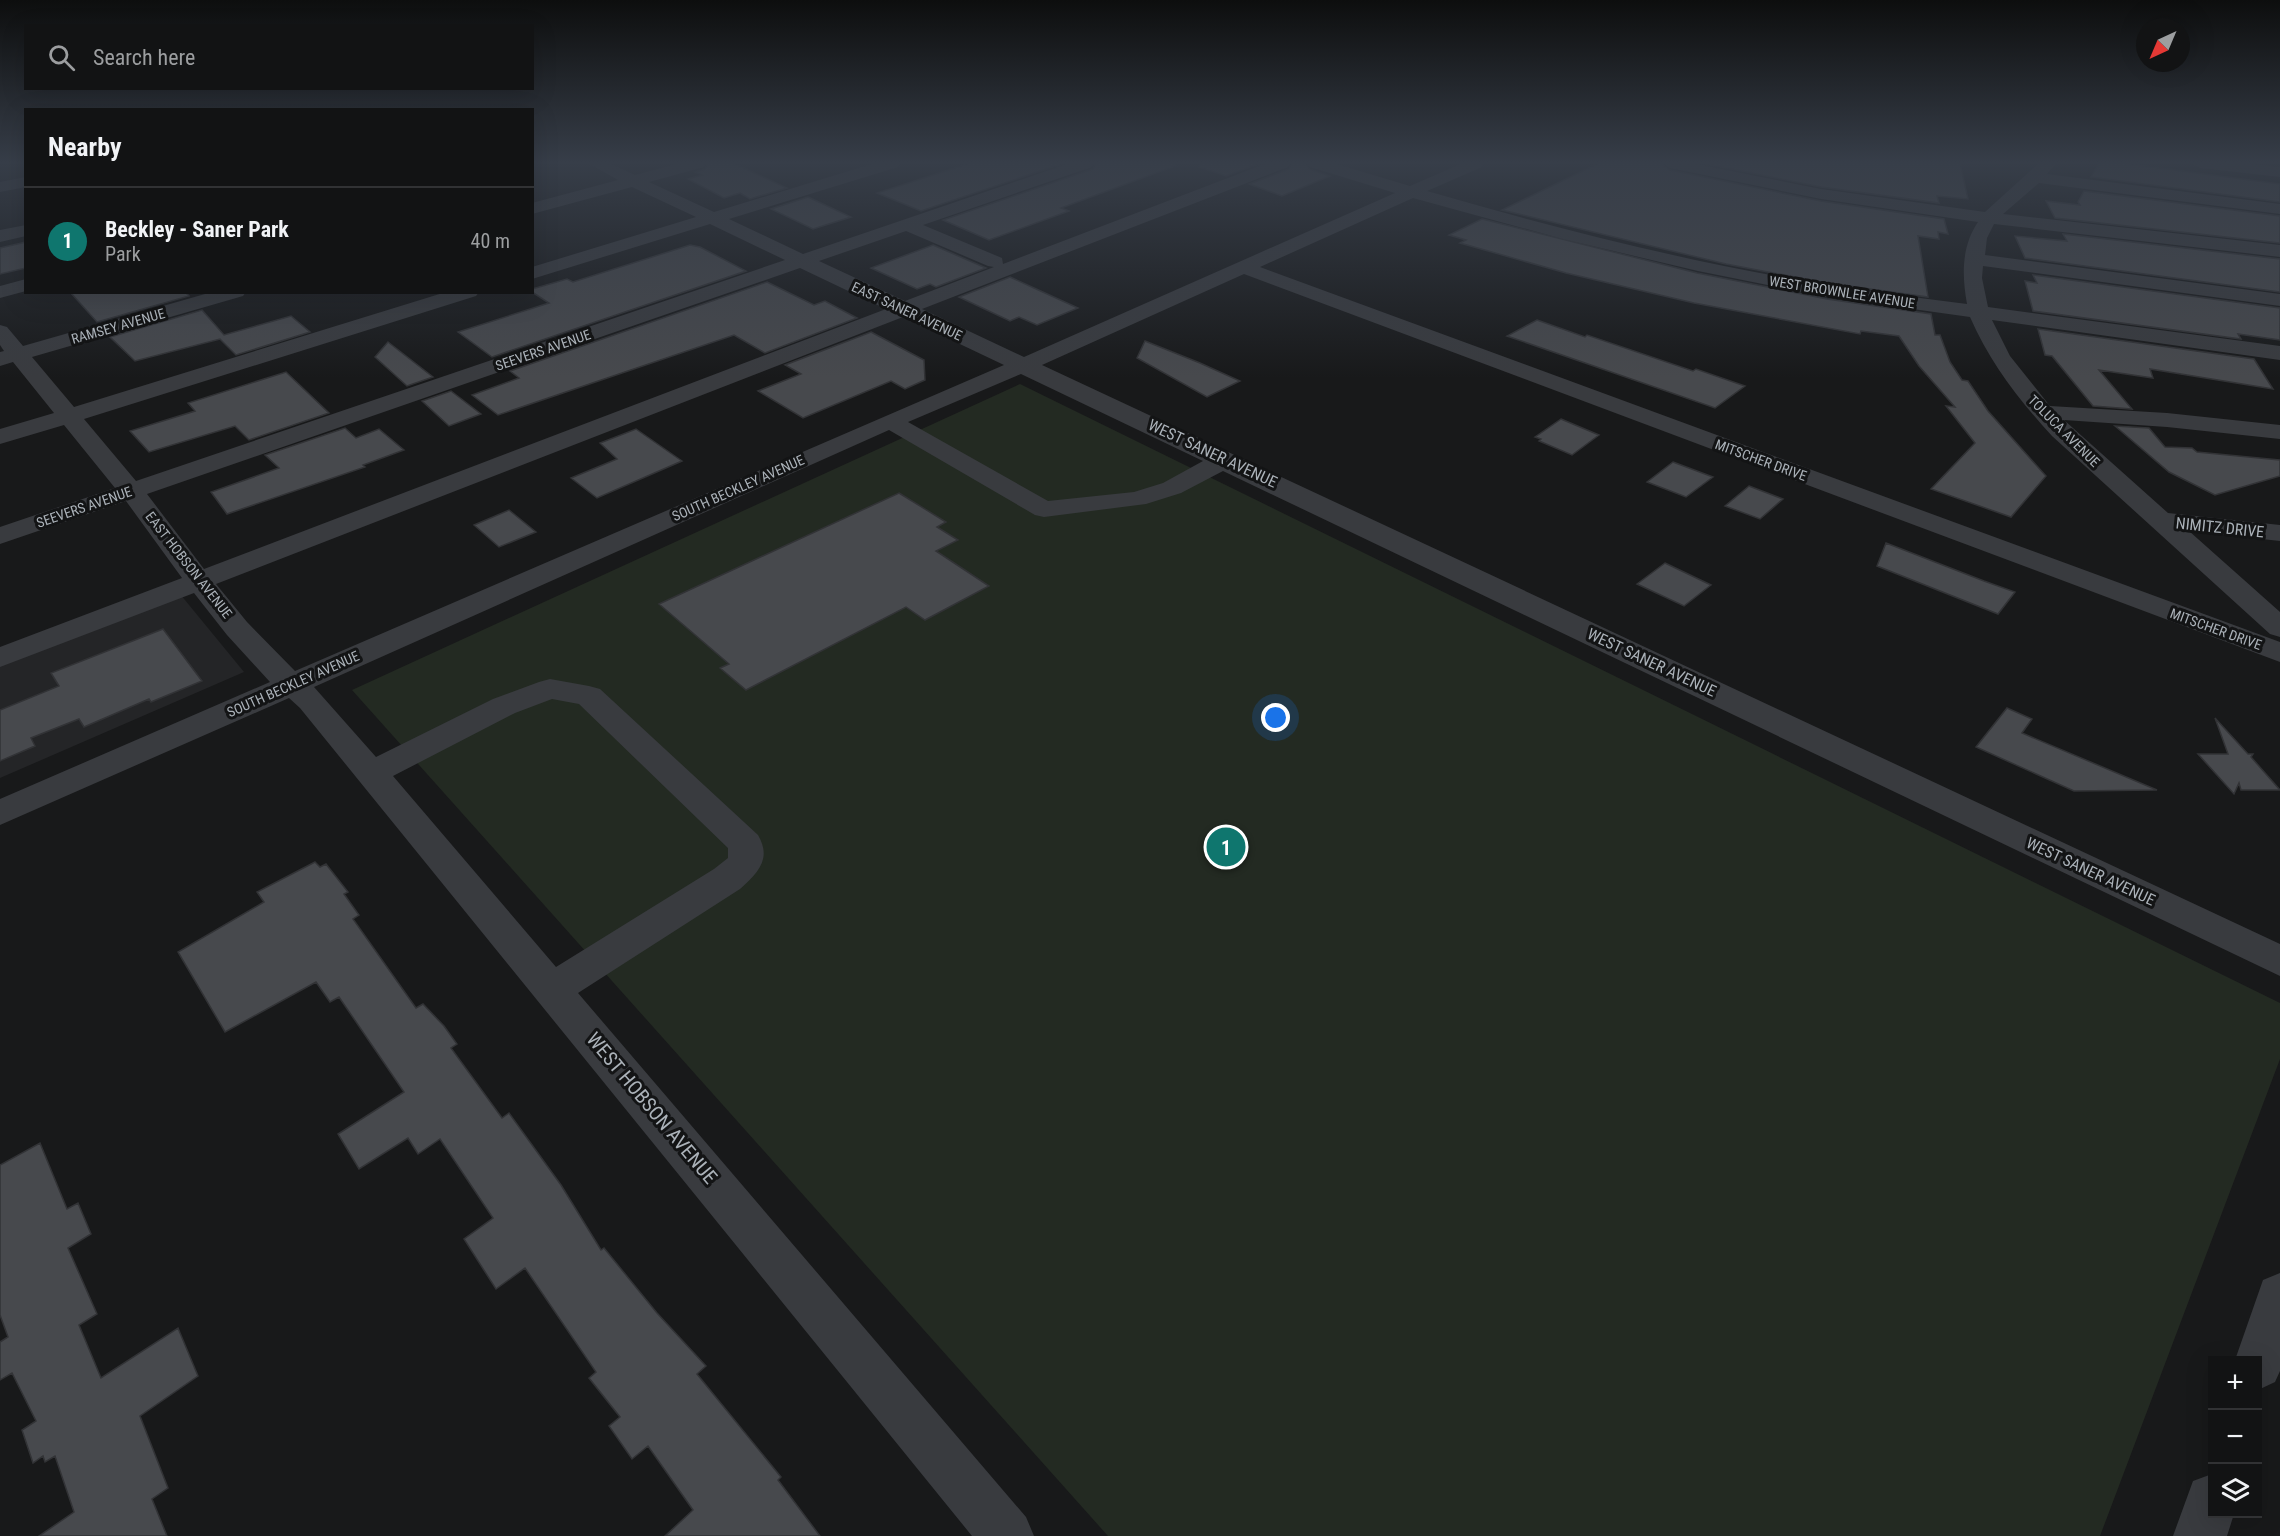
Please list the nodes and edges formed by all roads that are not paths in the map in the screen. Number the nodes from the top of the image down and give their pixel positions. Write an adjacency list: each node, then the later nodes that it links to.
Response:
1 (657, 235): 17 (street)
2 (747, 235): 13 (street, EAST SANER AVENUE)
3 (879, 235): 13 (street, SEEVERS AVENUE)
4 (933, 235): 10 (street); 14 (street)
5 (1097, 235): 24 (street)
6 (1292, 235): 16 (street, SOUTH BECKLEY AVENUE)
7 (1563, 235): 25 (street, WEST BROWNLEE AVENUE)
8 (1980, 235): 12 (street, TOLUCA AVENUE)
9 (2141, 235): 11 (street)
10 (902, 247)
11 (2280, 251)
12 (1973, 259): 23 (street); 25 (street, TOLUCA AVENUE)
13 (802, 261): 18 (street, EAST SANER AVENUE); 36 (street, SEEVERS AVENUE)
14 (995, 262)
15 (851, 266): 18 (street)
16 (1242, 267): 29 (street, SOUTH BECKLEY AVENUE); 42 (street, MITSCHER DRIVE)
17 (534, 272)
18 (829, 274): 24 (street, EAST SANER AVENUE)
19 (24, 286): 20 (street)
20 (0, 292)
21 (229, 294): 28 (street, RAMSEY AVENUE)
22 (463, 294): 31 (street)
23 (2280, 300)
24 (903, 310): 29 (street, EAST SANER AVENUE); 40 (street)
25 (1978, 313): 27 (street, WEST BROWNLEE AVENUE); 30 (street, TOLUCA AVENUE)
26 (0, 331): 28 (street, EAST HOBSON AVENUE)
27 (2280, 353)
28 (9, 356): 31 (street, EAST HOBSON AVENUE)
29 (1024, 364): 32 (street, SOUTH BECKLEY AVENUE); 35 (street, WEST SANER AVENUE)
30 (2042, 412): 33 (street); 37 (street, TOLUCA AVENUE)
31 (69, 416): 34 (street); 36 (street, EAST HOBSON AVENUE)
32 (890, 421): 35 (street); 44 (street, SOUTH BECKLEY AVENUE)
33 (2280, 432)
34 (0, 436)
35 (1226, 459): 47 (street, WEST SANER AVENUE)
36 (130, 491): 39 (street, SEEVERS AVENUE); 40 (street, EAST HOBSON AVENUE)
37 (2160, 520): 38 (street, NIMITZ DRIVE); 41 (street, TOLUCA AVENUE)
38 (2280, 533)
39 (0, 536)
40 (200, 581): 43 (street); 44 (street, EAST HOBSON AVENUE)
41 (2280, 628)
42 (2280, 653)
43 (0, 658)
44 (291, 685): 45 (street, WEST HOBSON AVENUE); 46 (street, SOUTH BECKLEY AVENUE)
45 (372, 773): 48 (street, WEST HOBSON AVENUE); 48 (street)
46 (0, 813)
47 (2280, 961)
48 (553, 988): 51 (street, WEST HOBSON AVENUE)
49 (2280, 1297): 50 (street)
50 (2261, 1356)
51 (1007, 1536)

